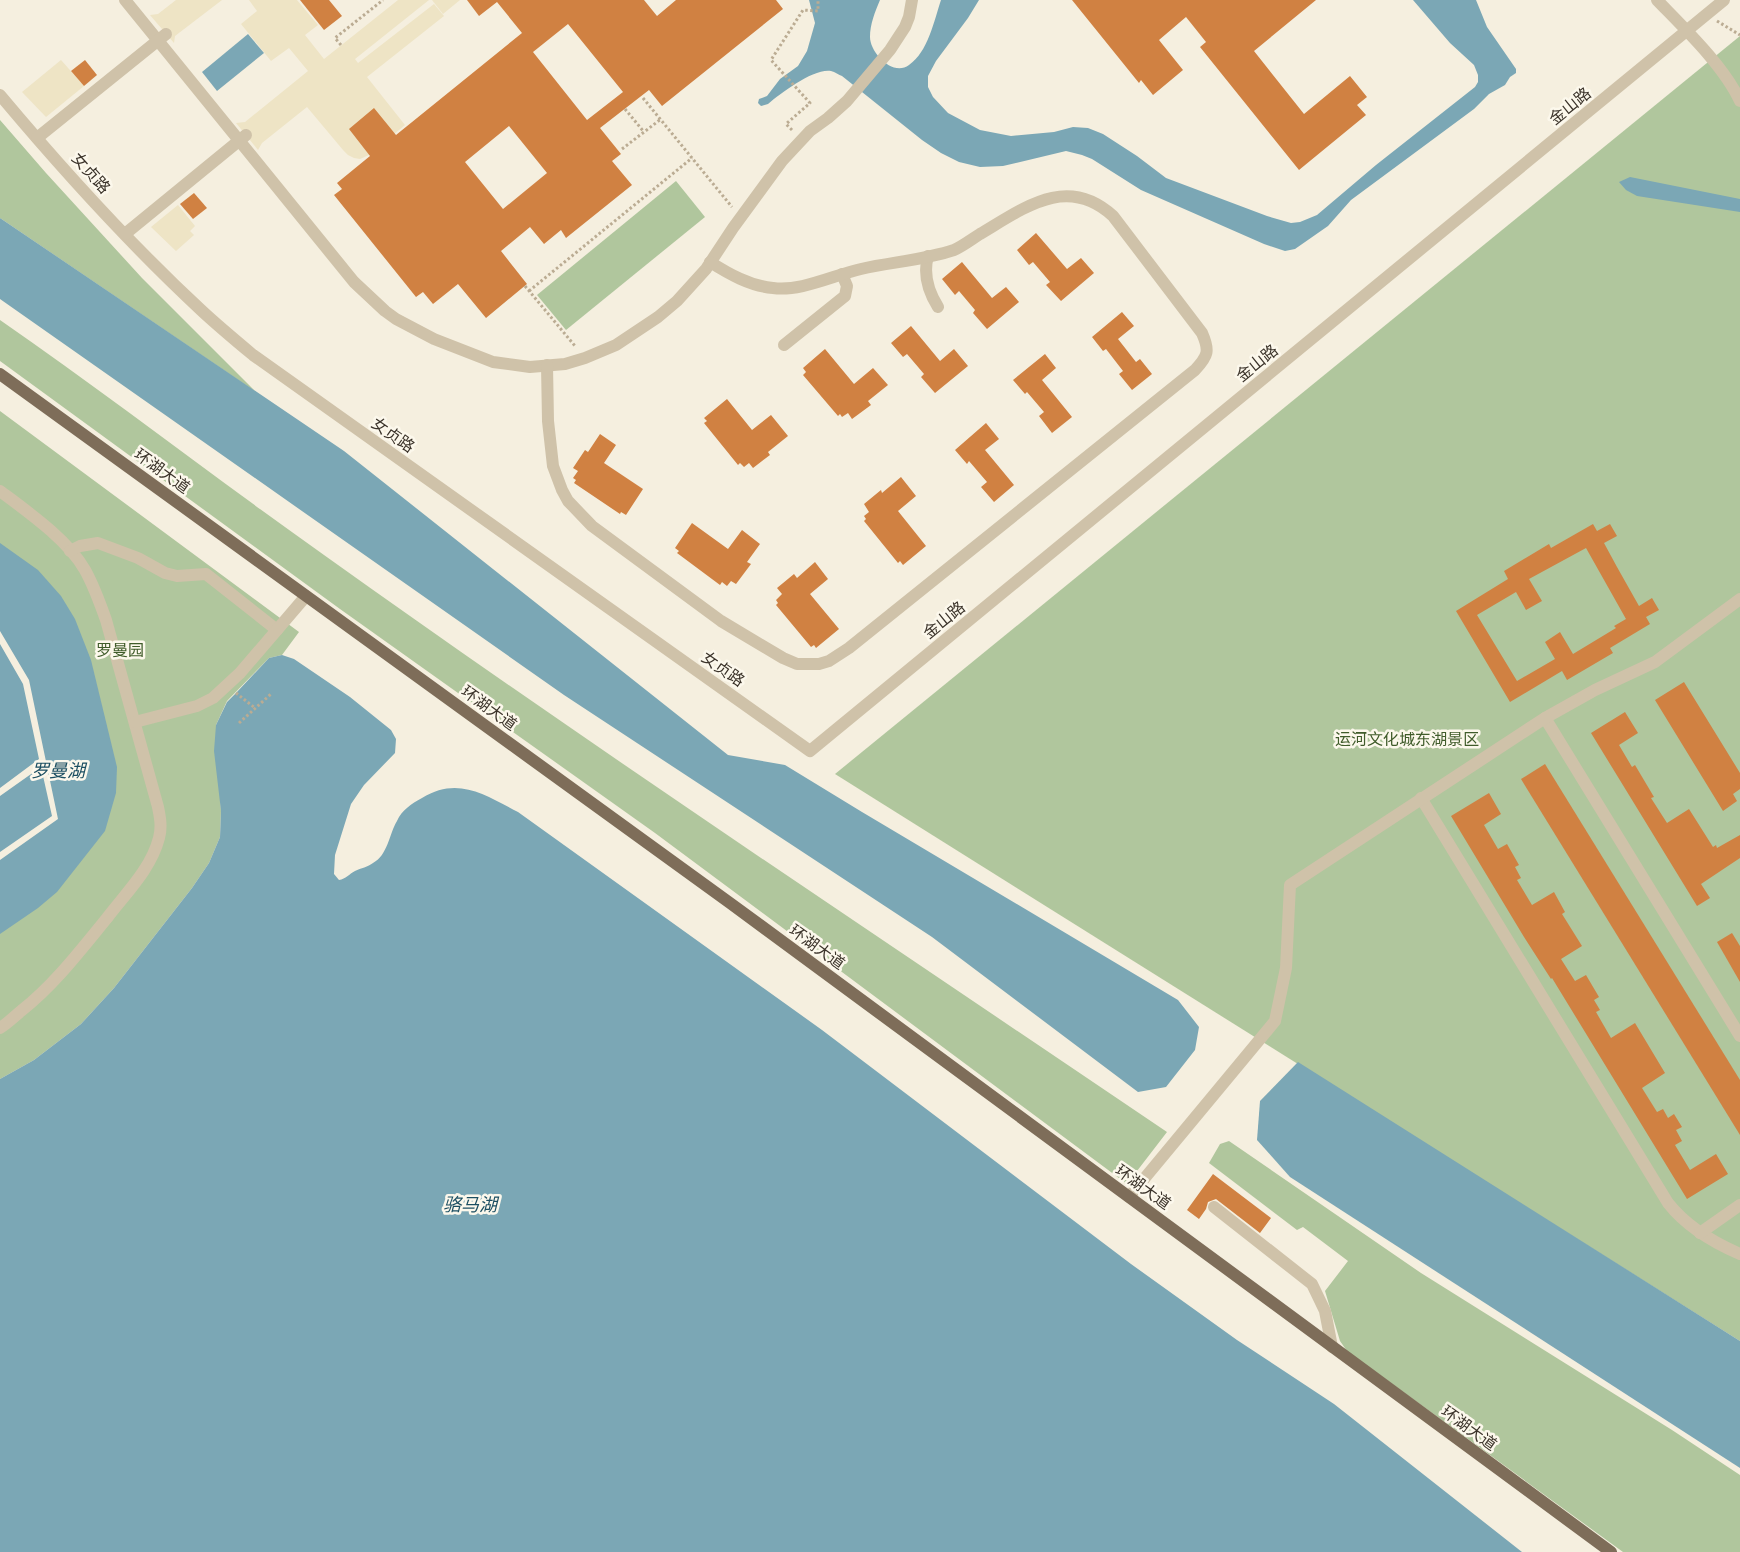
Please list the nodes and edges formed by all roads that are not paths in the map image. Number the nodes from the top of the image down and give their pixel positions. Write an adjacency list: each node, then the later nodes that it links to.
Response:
1 (125, 0): 6 (street)
2 (912, 0): 13 (street)
3 (1656, 0): 5 (street)
4 (1724, 0): 5 (street, 金山路)
5 (1687, 31): 8 (street); 26 (street, 金山路)
6 (162, 38): 9 (street); 10 (street)
7 (0, 95): 9 (street, 女贞路)
8 (1740, 101)
9 (37, 138): 11 (street, 女贞路)
10 (242, 138): 11 (street); 17 (street)
11 (125, 234): 26 (street, 女贞路)
12 (928, 256): 14 (street); 15 (street); 17 (street)
13 (710, 262): 14 (street); 17 (street)
14 (842, 274): 16 (street)
15 (938, 307)
16 (784, 345)
17 (547, 365)
18 (0, 374): 21 (main road, 环湖大道)
19 (0, 492): 20 (street)
20 (70, 551): 23 (street); 25 (street)
21 (306, 596): 23 (street); 30 (main road, 环湖大道)
22 (1740, 599): 24 (street)
23 (277, 630): 25 (street)
24 (1545, 718): 27 (street); 29 (street)
25 (134, 722): 28 (street)
26 (810, 751)
27 (1421, 798): 30 (street); 33 (street)
28 (0, 1028)
29 (1740, 1036)
30 (1129, 1197): 35 (main road, 环湖大道)
31 (1740, 1205): 33 (street)
32 (1214, 1208): 35 (street)
33 (1700, 1233): 34 (street)
34 (1740, 1254)
35 (1332, 1347): 36 (main road, 环湖大道)
36 (1611, 1552)

